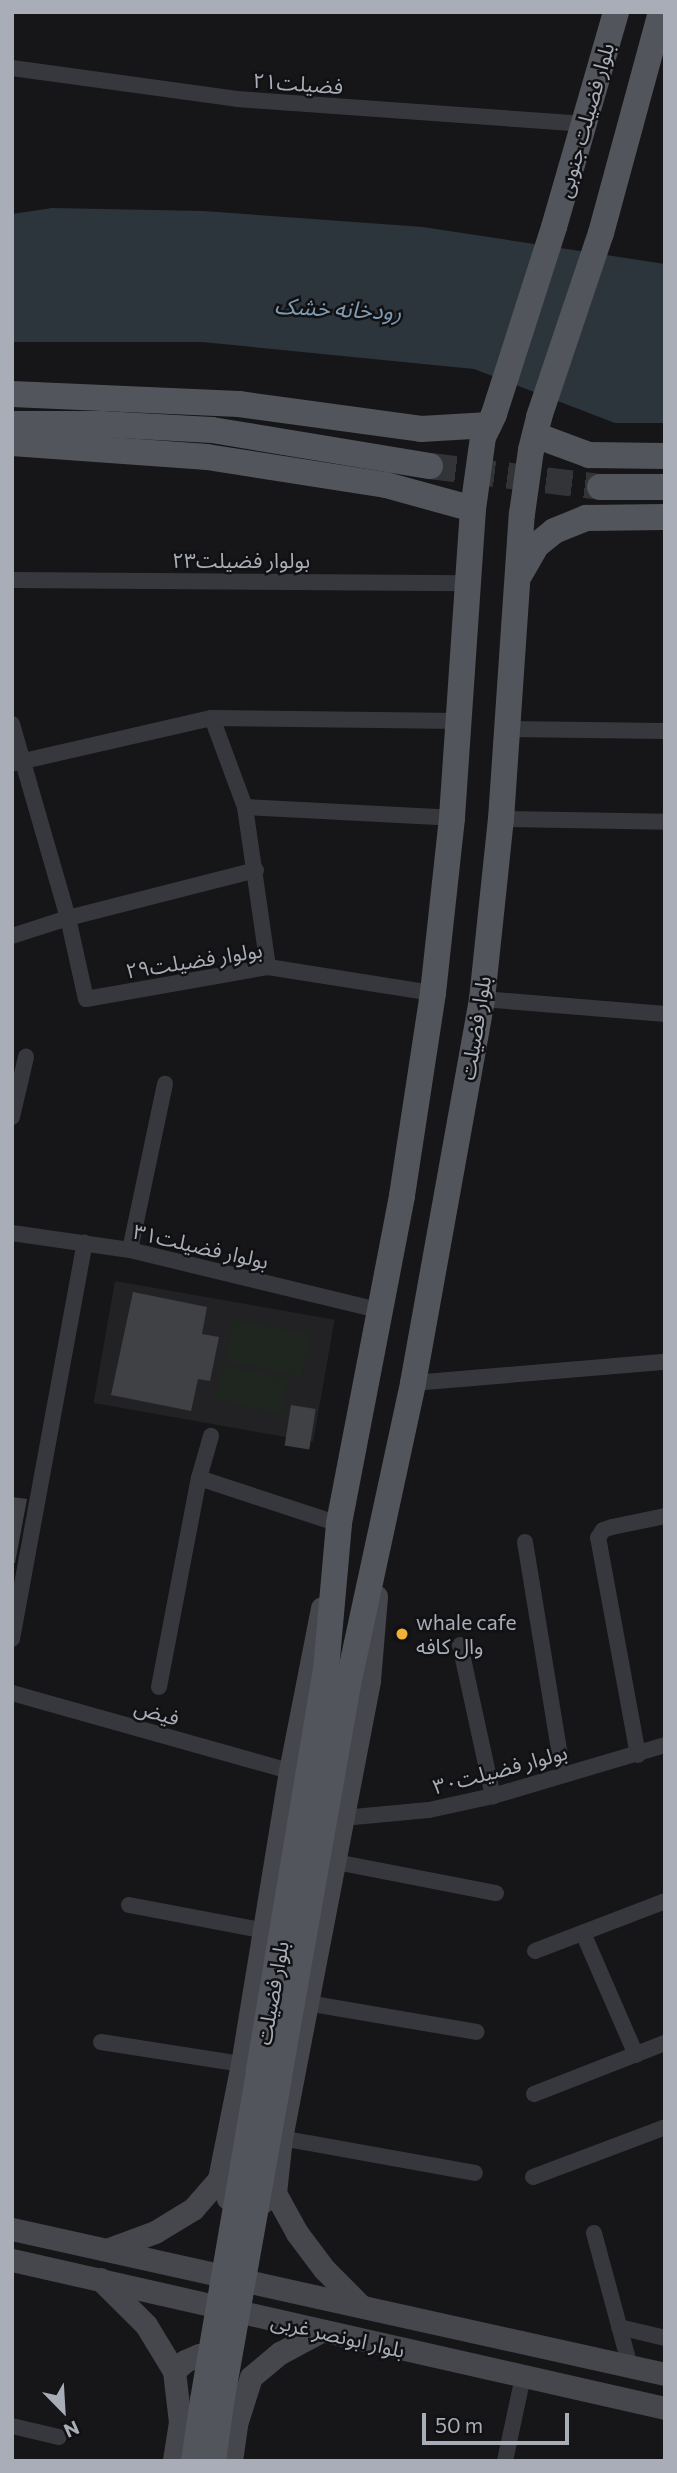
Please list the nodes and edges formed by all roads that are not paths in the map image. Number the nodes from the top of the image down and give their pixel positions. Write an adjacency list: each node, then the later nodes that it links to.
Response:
1 (660, 12): 3 (main road, بلوار فضیلت جنوبی)
2 (609, 18): 5 (main road, بلوار فضیلت جنوبی)
3 (659, 36): 11 (main road, بلوار فضیلت جنوبی)
4 (12, 68): 5 (street, فضیلت۲۱)
5 (582, 124): 10 (main road, بلوار فضیلت جنوبی)
6 (12, 394): 10 (main road)
7 (12, 408): 9 (main road)
8 (12, 424): 9 (main road)
9 (103, 424): 14 (main road)
10 (489, 425): 17 (main road, بلوار فضیلت, bridge)
11 (535, 434): 13 (main road); 20 (main road, بلوار فضیلت, bridge)
12 (12, 443): 17 (main road)
13 (665, 456)
14 (430, 466)
15 (600, 487): 16 (main road)
16 (665, 487)
17 (473, 509): 21 (main road, بلوار فضیلت)
18 (665, 517): 20 (main road)
19 (12, 580): 21 (street, بولوار فضیلت۲۳)
20 (516, 582): 25 (main road, بلوار فضیلت)
21 (470, 583): 23 (main road, بلوار فضیلت)
22 (212, 718): 23 (street); 27 (street); 28 (street)
23 (459, 721): 29 (main road, بلوار فضیلت)
24 (12, 724): 27 (street)
25 (505, 729): 26 (street); 30 (main road, بلوار فضیلت)
26 (665, 731)
27 (18, 762): 33 (street)
28 (245, 807): 29 (street); 32 (street)
29 (452, 818): 36 (main road, بلوار فضیلت)
30 (501, 819): 31 (street); 37 (main road, بلوار فضیلت)
31 (665, 822)
32 (256, 870): 33 (street); 35 (street)
33 (68, 918): 34 (street); 35 (street, بولوار فضیلت۲۹)
34 (12, 936)
35 (268, 967): 36 (street, بولوار فضیلت۲۹)
36 (433, 993): 42 (main road, بلوار فضیلت)
37 (482, 999): 38 (street); 43 (main road, بلوار فضیلت)
38 (665, 1014)
39 (26, 1057): 41 (street)
40 (165, 1084): 46 (street)
41 (12, 1117)
42 (401, 1196): 43 (main road); 47 (main road, بلوار فضیلت)
43 (443, 1205): 49 (main road, بلوار فضیلت)
44 (12, 1233): 45 (street, بولوار فضیلت۳۱)
45 (85, 1243): 46 (street, بولوار فضیلت۳۱); 56 (street)
46 (130, 1250): 47 (street, بولوار فضیلت۳۱)
47 (378, 1310): 53 (main road, بلوار فضیلت)
48 (665, 1362): 49 (street)
49 (413, 1383): 54 (main road, بلوار فضیلت)
50 (211, 1436): 51 (street)
51 (199, 1478): 53 (street); 59 (street)
52 (665, 1516): 62 (street)
53 (339, 1524): 58 (main road, بلوار فضیلت); 63 (main road, بلوار فضیلت)
54 (381, 1536): 58 (main road, بلوار فضیلت); 66 (main road, بلوار فضیلت)
55 (525, 1542): 64 (street)
56 (12, 1639)
57 (460, 1645): 65 (street)
58 (338, 1672): 105 (main road, بلوار فضیلت, bridge); 106 (main road, بلوار فضیلت, bridge)
59 (159, 1687)
60 (12, 1693): 63 (street, فیض)
61 (665, 1745): 62 (street, بولوار فضیلت۳۰)
62 (638, 1755): 64 (street, بولوار فضیلت۳۰)
63 (290, 1771): 71 (main road, بلوار فضیلت)
64 (563, 1774): 65 (street, بولوار فضیلت۳۰)
65 (492, 1796): 66 (street, بولوار فضیلت۳۰)
66 (344, 1818): 67 (main road, بلوار فضیلت)
67 (336, 1862): 68 (street); 74 (main road, بلوار فضیلت)
68 (496, 1893)
69 (665, 1901): 72 (street)
70 (129, 1905): 71 (street)
71 (265, 1931): 79 (main road, بلوار فضیلت)
72 (583, 1933): 73 (street); 78 (street)
73 (535, 1951)
74 (307, 2003): 75 (street); 82 (main road, بلوار فضیلت)
75 (477, 2032)
76 (101, 2042): 79 (street)
77 (665, 2043): 78 (street)
78 (636, 2055): 80 (street)
79 (242, 2064): 85 (main road, بلوار فضیلت)
80 (534, 2094)
81 (665, 2127): 84 (street)
82 (281, 2138): 83 (street); 86 (main road, بلوار فضیلت)
83 (475, 2174)
84 (533, 2178)
85 (219, 2179): 86 (main road); 89 (main road)
86 (275, 2193): 92 (main road)
87 (12, 2229): 89 (main road, بلوار ابونصر غربی)
88 (594, 2233): 93 (street)
89 (109, 2249): 92 (main road, بلوار ابونصر غربی)
90 (12, 2260): 91 (main road, بلوار ابونصر غربی)
91 (100, 2279): 94 (main road, بلوار ابونصر غربی); 97 (main road)
92 (361, 2306): 96 (main road, بلوار ابونصر غربی)
93 (619, 2327): 95 (street); 96 (street)
94 (321, 2331): 99 (main road, بلوار ابونصر غربی); 100 (main road)
95 (665, 2338)
96 (630, 2367): 98 (main road, بلوار ابونصر غربی)
97 (174, 2371): 100 (main road); 104 (main road)
98 (665, 2374)
99 (523, 2376): 101 (main road, بلوار ابونصر غربی); 108 (street)
100 (251, 2377): 107 (main road)
101 (665, 2408)
102 (12, 2426): 103 (street)
103 (59, 2437)
104 (174, 2461)
105 (194, 2461)
106 (213, 2461)
107 (231, 2461)
108 (505, 2461)

